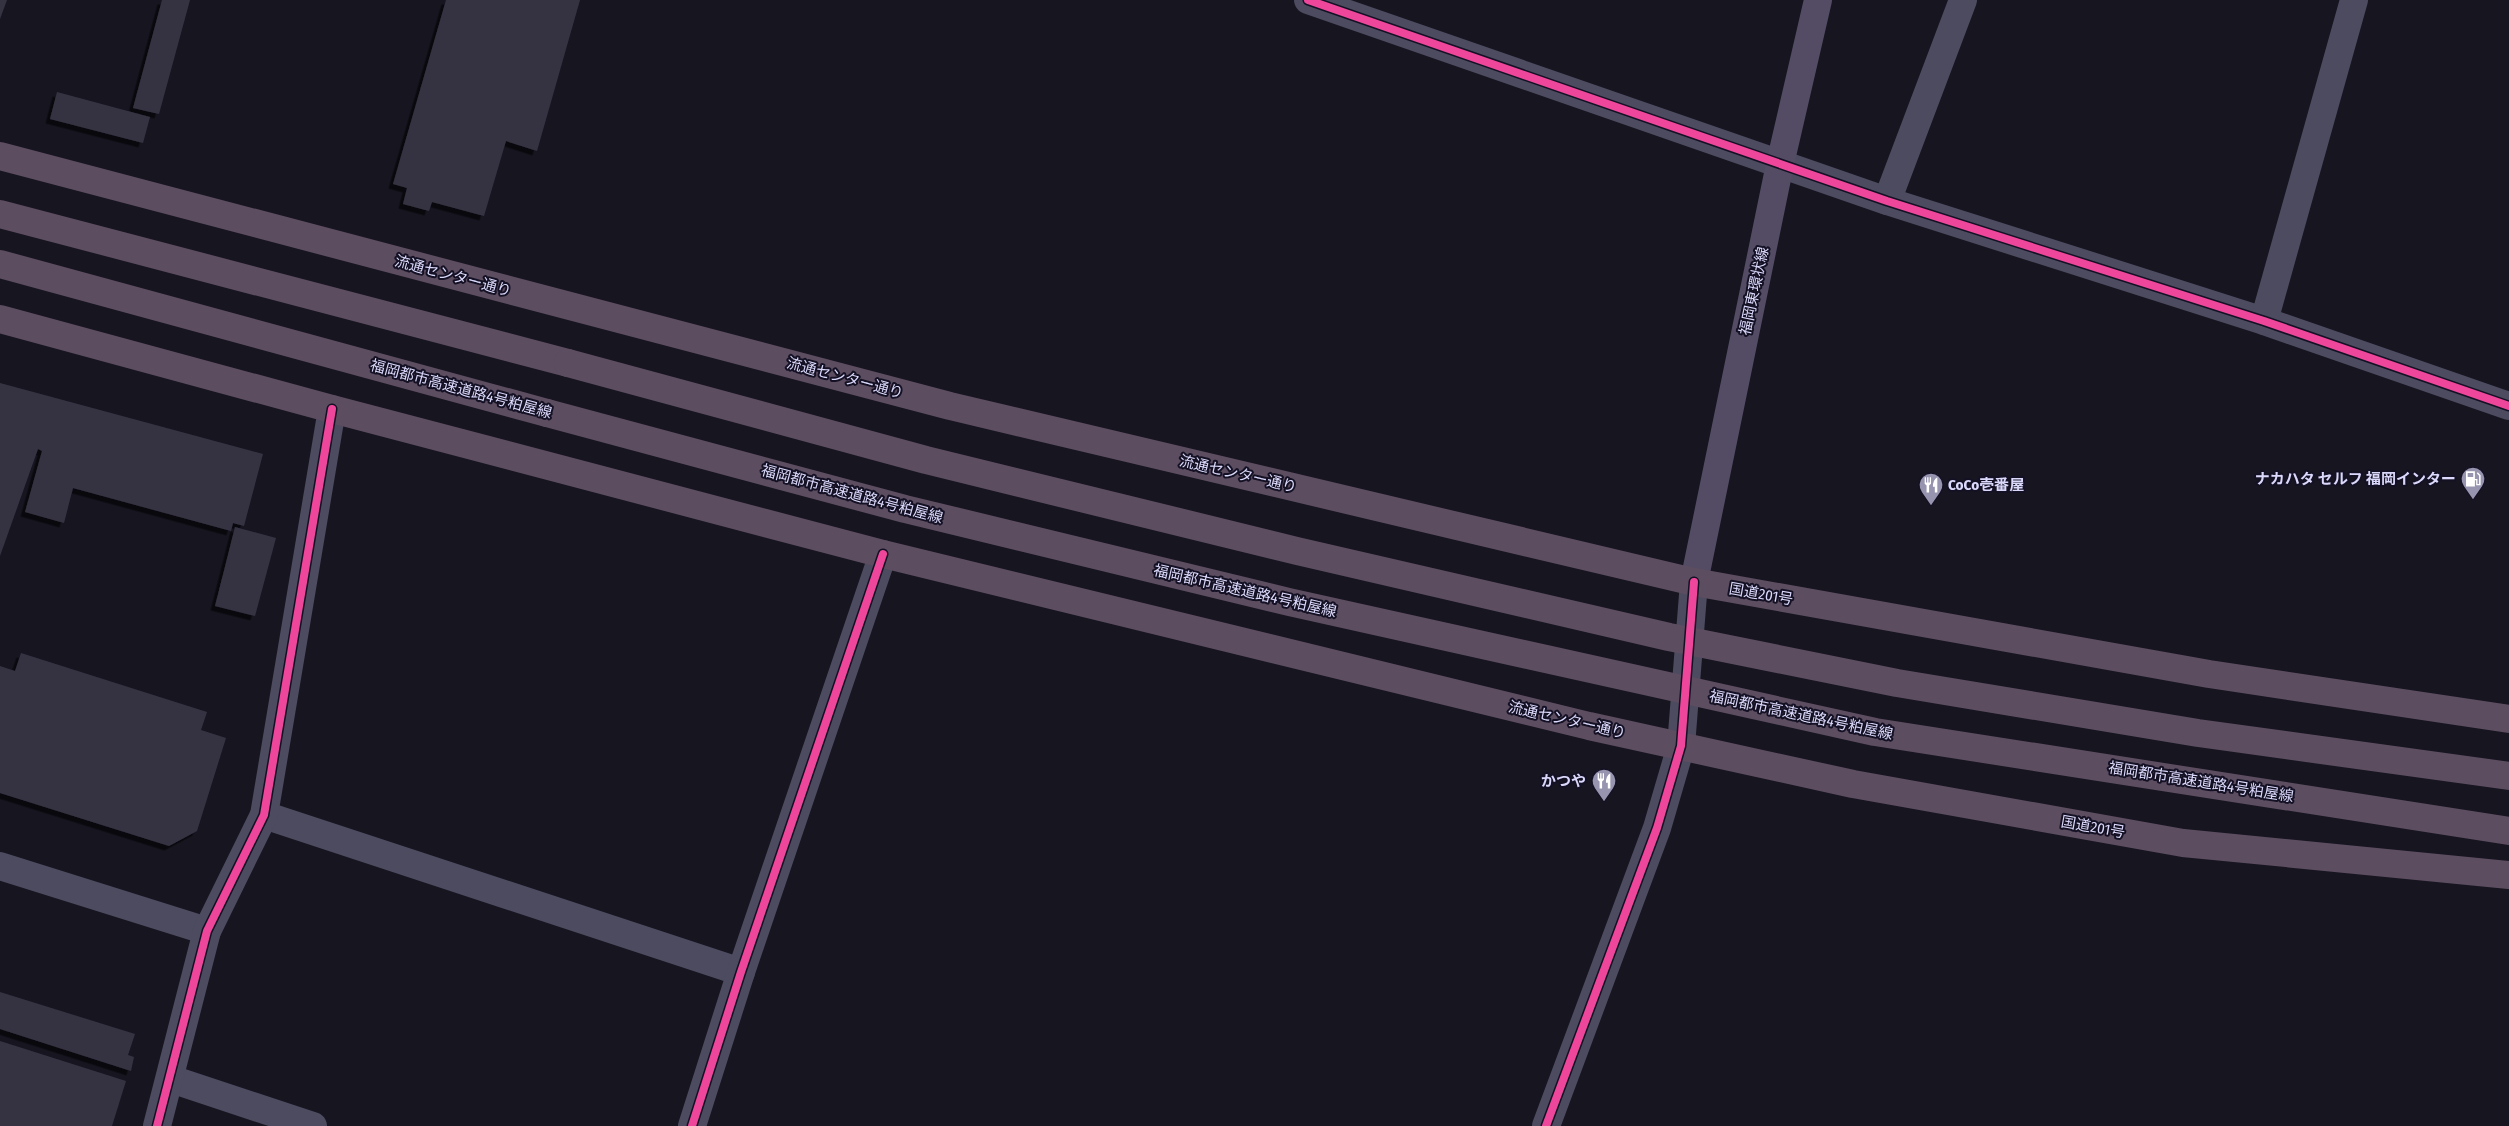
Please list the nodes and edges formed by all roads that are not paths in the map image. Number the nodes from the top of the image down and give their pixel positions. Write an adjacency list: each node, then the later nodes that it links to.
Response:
1 (1308, 0): 6 (street)
2 (1818, 0): 6 (main road, 福岡東環状線)
3 (1963, 0): 7 (street)
4 (2354, 0): 11 (street)
5 (0, 156): 15 (highway, 流通センター通り)
6 (1780, 164): 7 (street); 15 (main road, 福岡東環状線)
7 (1887, 201): 11 (street)
8 (0, 214): 18 (highway, bridge)
9 (0, 264): 20 (highway, 福岡都市高速道路4号粕屋線, bridge)
10 (0, 319): 13 (highway, 流通センター通り)
11 (2264, 320): 12 (street)
12 (2509, 406)
13 (332, 409): 14 (highway, 流通センター通り); 19 (street)
14 (883, 554): 17 (highway, 流通センター通り); 24 (street)
15 (1694, 582): 16 (highway, 国道201号); 17 (street)
16 (2509, 719)
17 (1681, 746): 22 (highway, 国道201号); 29 (street)
18 (2509, 776)
19 (264, 815): 23 (street); 24 (street)
20 (2509, 831)
21 (0, 866): 23 (street)
22 (2509, 874)
23 (207, 931): 25 (street)
24 (741, 972): 28 (street)
25 (171, 1079): 26 (street); 27 (street)
26 (163, 1125)
27 (313, 1126)
28 (692, 1126)
29 (1546, 1126)

